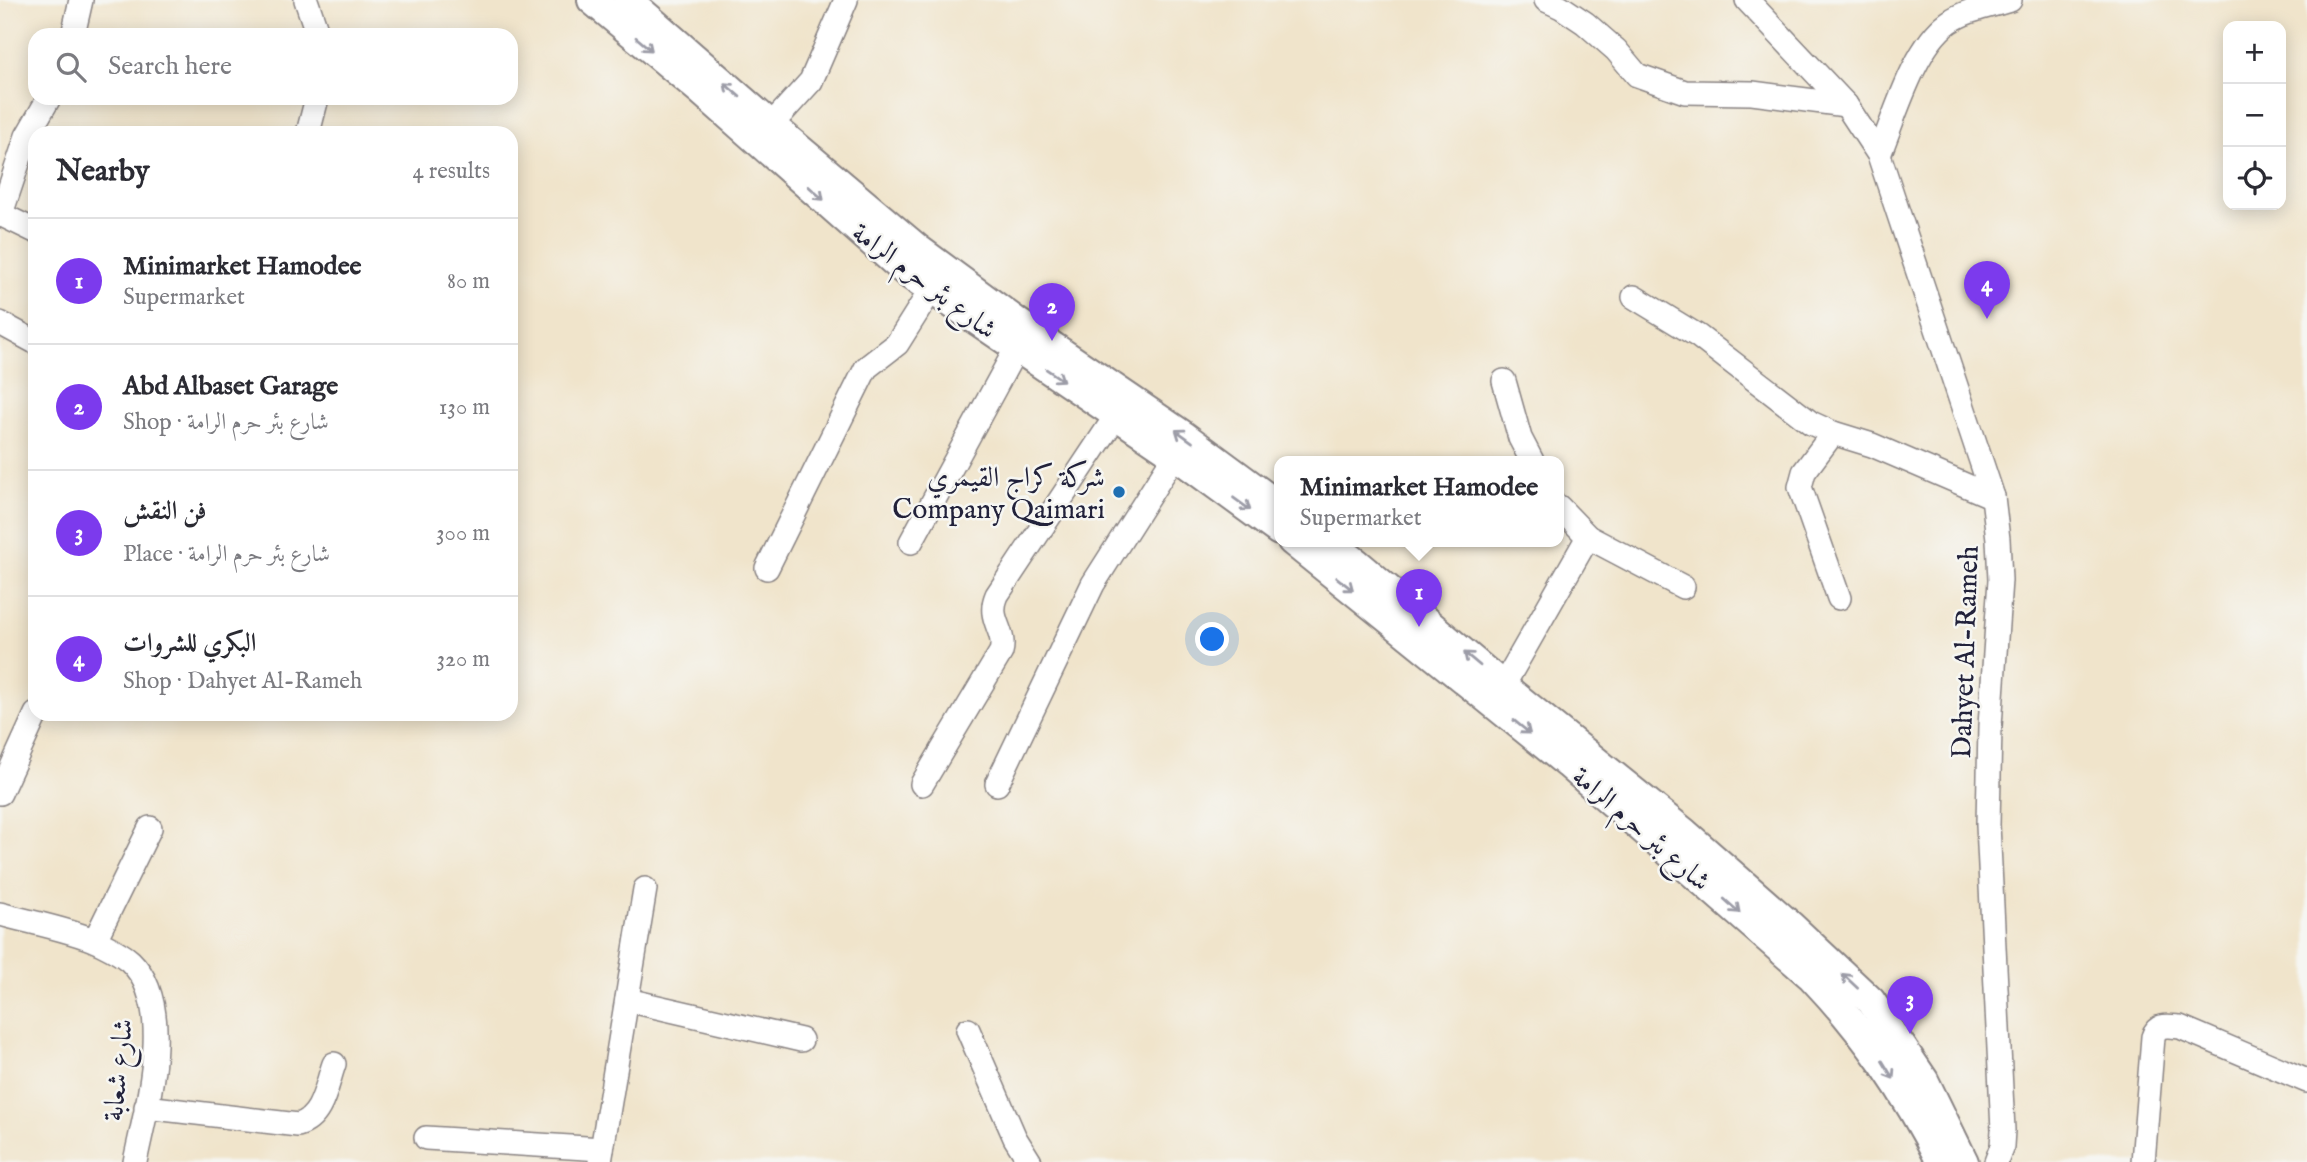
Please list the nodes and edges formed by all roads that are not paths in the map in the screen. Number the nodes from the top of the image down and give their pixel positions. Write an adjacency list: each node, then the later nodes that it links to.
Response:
1 (81, 0): 9 (street)
2 (306, 0): 10 (street)
3 (592, 0): 21 (main road, شارع بئر حرم الرامة, one-way to 21)
4 (628, 0): 14 (main road, شارع بئر حرم الرامة, one-way to 4)
5 (846, 0): 14 (street)
6 (1546, 0): 13 (street)
7 (1747, 0): 13 (street, Dahyet Al-Rameh)
8 (2010, 0): 18 (street)
9 (74, 28)
10 (316, 28)
11 (45, 105): 15 (street)
12 (315, 105): 16 (street)
13 (1846, 105): 18 (street, Dahyet Al-Rameh)
14 (771, 125): 32 (main road, شارع بئر حرم الرامة, one-way to 14)
15 (33, 126)
16 (310, 126)
17 (28, 134): 19 (street)
18 (1879, 155): 31 (street, Dahyet Al-Rameh)
19 (0, 214): 20 (street)
20 (28, 228)
21 (931, 290): 25 (main road, شارع بئر حرم الرامة); 39 (street)
22 (1634, 297): 28 (street)
23 (0, 323): 24 (street)
24 (28, 338)
25 (1016, 349): 27 (main road, شارع بئر حرم الرامة, one-way to 27); 36 (street)
26 (1504, 381): 30 (street)
27 (1116, 416): 29 (main road, شارع بئر حرم الرامة); 44 (street)
28 (1833, 433): 31 (street); 41 (street)
29 (1175, 455): 34 (main road, شارع بئر حرم الرامة, one-way to 34); 45 (street)
30 (1529, 456)
31 (1993, 497): 63 (street, Dahyet Al-Rameh)
32 (1274, 502)
33 (1564, 512): 35 (street)
34 (1274, 527)
35 (1588, 537): 40 (street); 42 (street)
36 (911, 542)
37 (1299, 547): 61 (main road, شارع بئر حرم الرامة, one-way to 61)
38 (1336, 547): 42 (main road, شارع بئر حرم الرامة, one-way to 38)
39 (767, 568)
40 (1683, 587)
41 (1839, 598)
42 (1503, 686): 62 (main road, شارع بئر حرم الرامة, one-way to 42)
43 (33, 721): 46 (street)
44 (922, 784)
45 (997, 784)
46 (0, 793)
47 (150, 828): 50 (street)
48 (645, 889): 51 (street)
49 (0, 914): 50 (street, شارع شعابة)
50 (95, 940): 56 (street, شارع شعابة)
51 (627, 1000): 53 (street); 58 (street)
52 (968, 1030): 60 (street)
53 (801, 1040)
54 (334, 1064): 56 (street)
55 (2307, 1081): 64 (street)
56 (146, 1107): 59 (street, شارع شعابة)
57 (426, 1138): 58 (street)
58 (601, 1155)
59 (135, 1162)
60 (1030, 1162)
61 (1941, 1162)
62 (1964, 1162)
63 (1996, 1162)
64 (2143, 1162)

